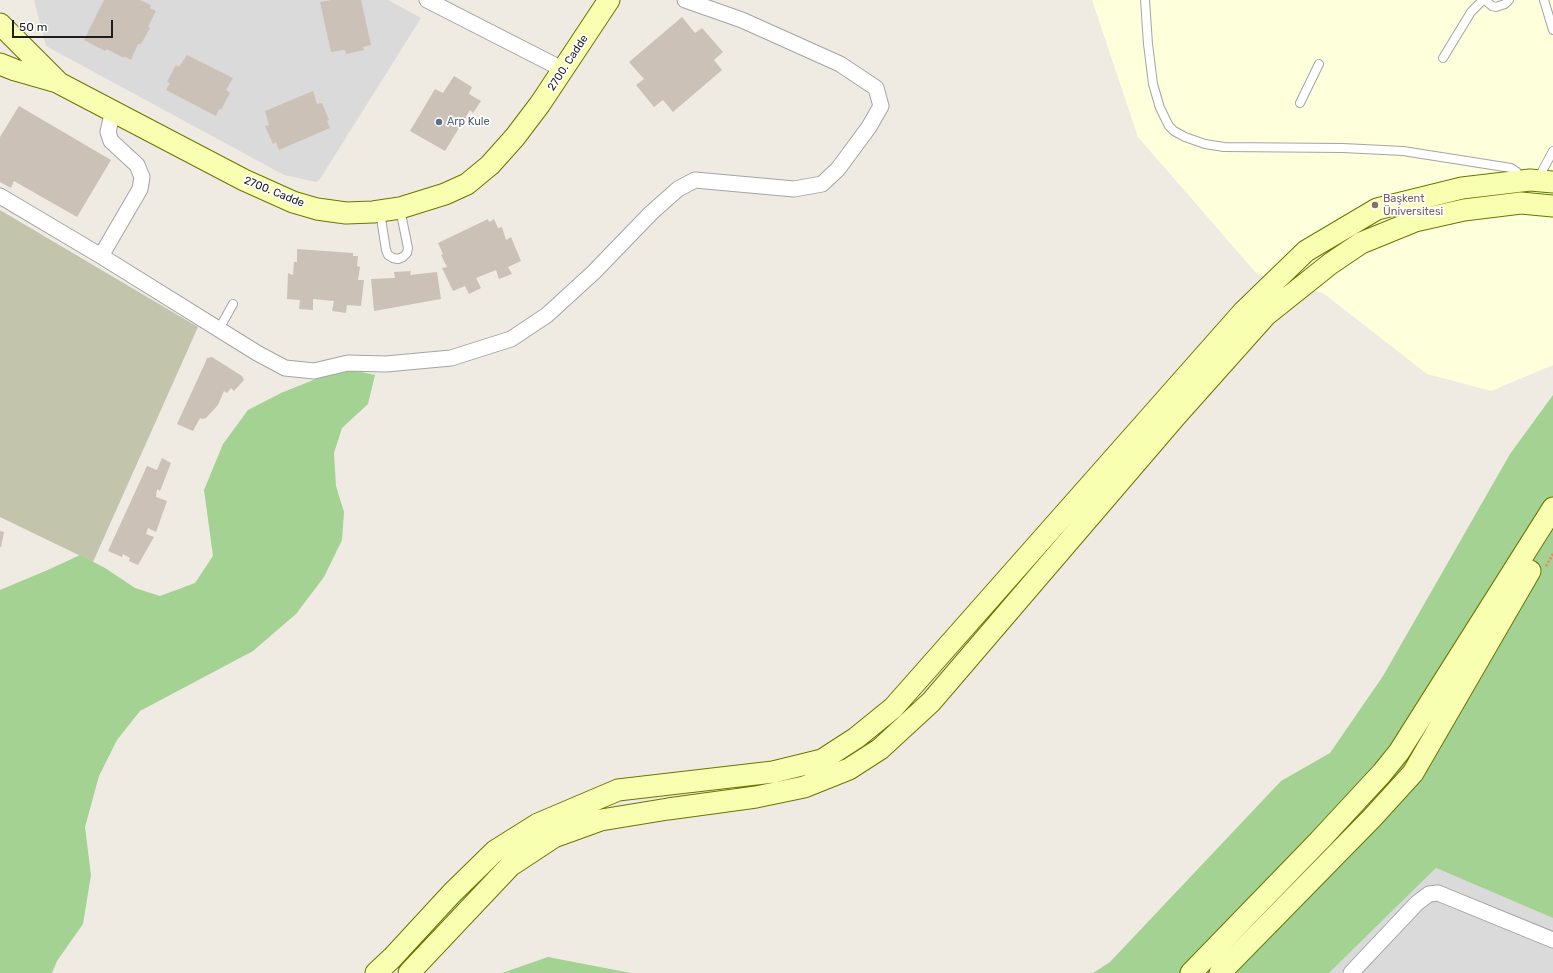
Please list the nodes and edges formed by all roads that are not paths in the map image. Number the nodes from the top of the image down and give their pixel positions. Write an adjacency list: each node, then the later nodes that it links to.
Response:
1 (428, 0): 14 (street)
2 (609, 0): 14 (street, 2700. Cadde)
3 (685, 0): 26 (street)
4 (1145, 0): 19 (lane)
5 (1484, 0): 6 (lane); 11 (lane)
6 (1512, 0)
7 (1544, 0): 10 (lane)
8 (0, 9): 9 (street)
9 (5, 29): 15 (street, 2700. Cadde)
10 (1553, 30)
11 (1443, 58)
12 (0, 64): 15 (street, 2700. Cadde)
13 (1319, 64): 16 (lane)
14 (564, 70): 22 (street, 2700. Cadde)
15 (57, 82): 17 (street, 2700. Cadde)
16 (1300, 103)
17 (113, 110): 23 (street, 2700. Cadde); 24 (street)
18 (1553, 151): 19 (lane)
19 (1536, 181): 30 (street)
20 (0, 196): 24 (street)
21 (1553, 206): 31 (street)
22 (400, 208): 23 (street, 2700. Cadde); 23 (lane)
23 (380, 211)
24 (101, 256): 26 (street)
25 (233, 304): 26 (lane)
26 (219, 329)
27 (1553, 508): 32 (street)
28 (1553, 535): 33 (street)
29 (1553, 940): 34 (street)
30 (376, 973)
31 (409, 973)
32 (1191, 973)
33 (1220, 973)
34 (1351, 973)

